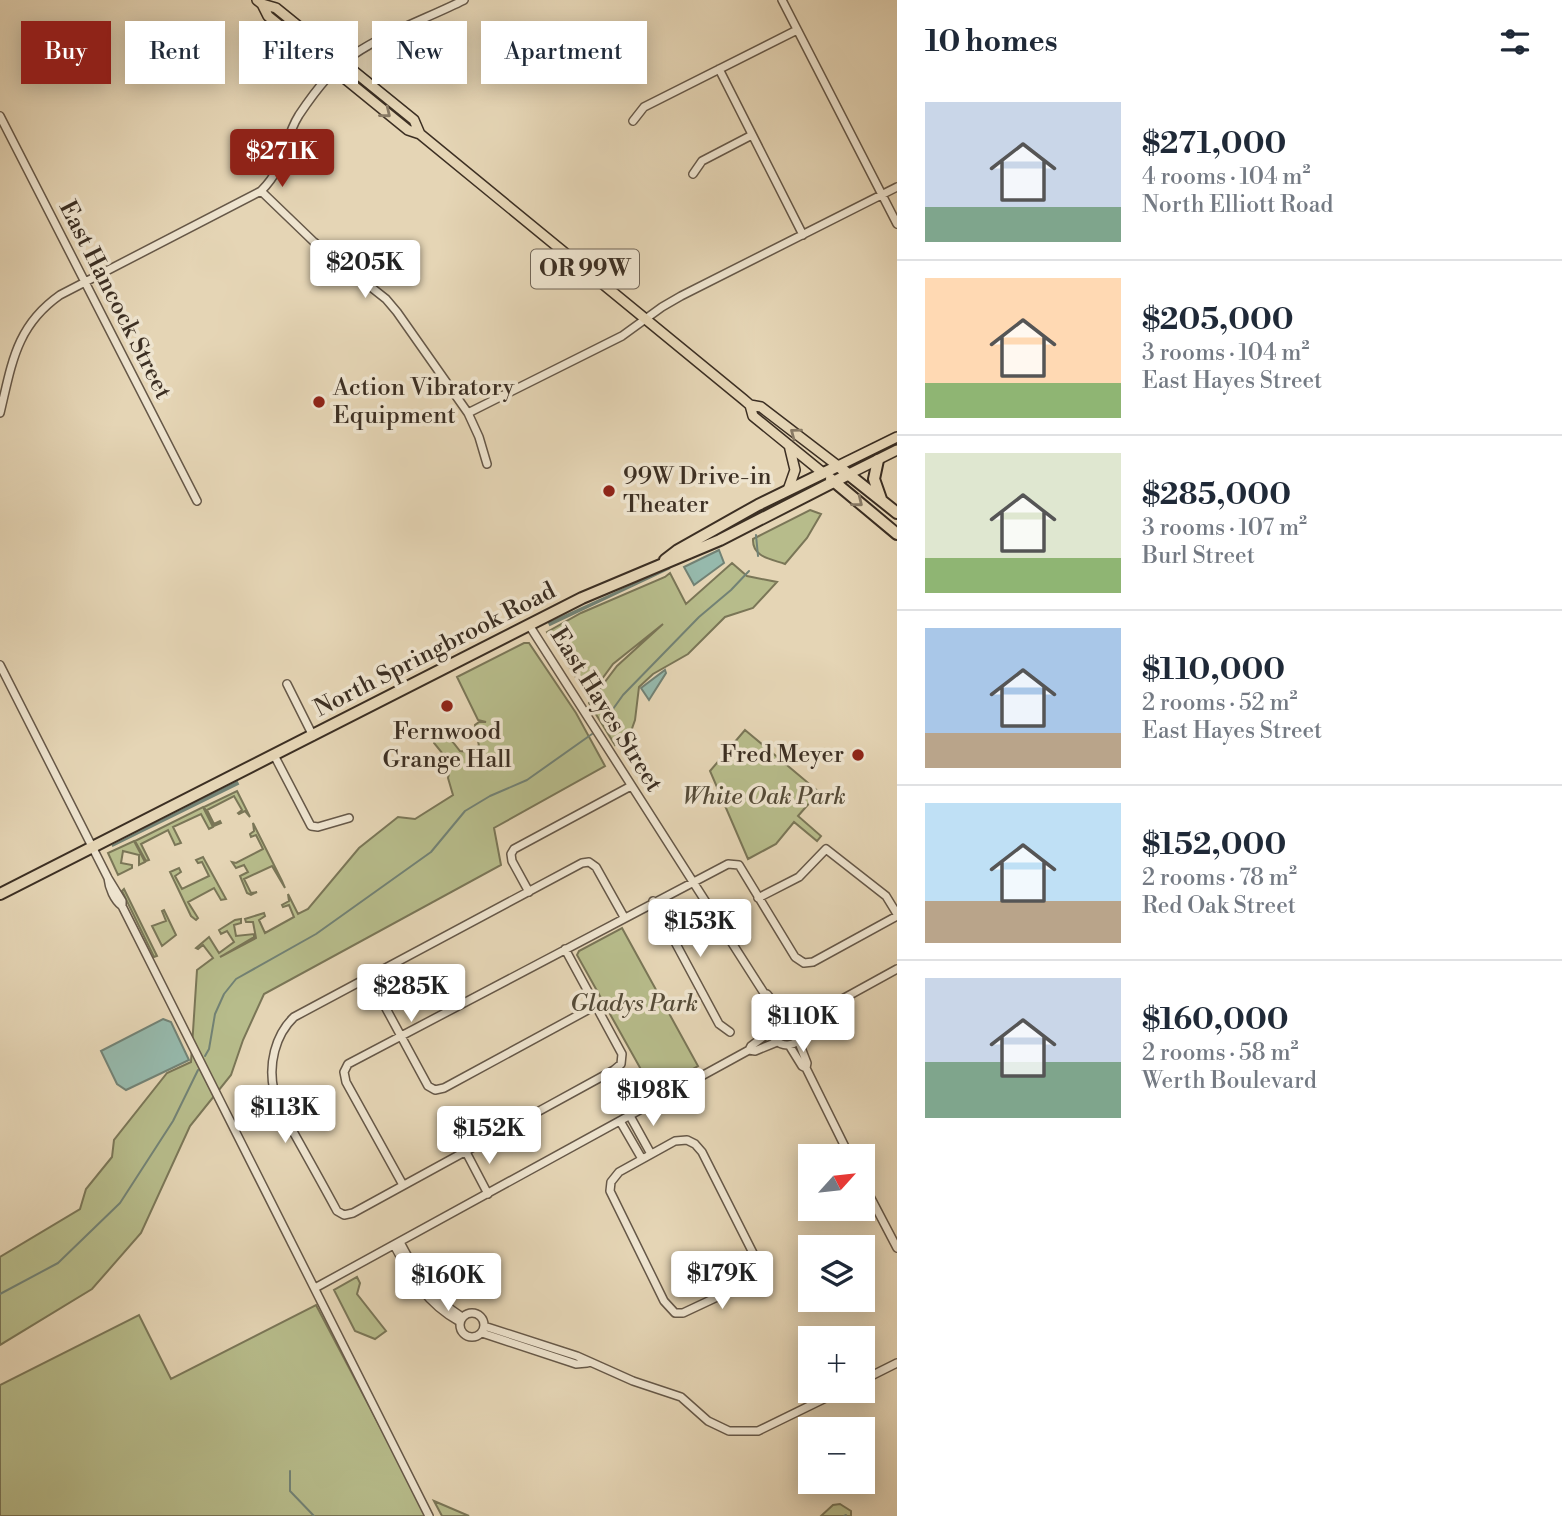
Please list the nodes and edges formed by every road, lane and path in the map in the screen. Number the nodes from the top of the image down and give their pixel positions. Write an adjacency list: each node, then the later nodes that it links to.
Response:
1 (464, 0): 7 (street)
2 (782, 0): 6 (street)
3 (260, 2): 4 (main road, OR 99W); 5 (main road, OR 99W)
4 (274, 21)
5 (292, 21)
6 (797, 30): 8 (street); 19 (street)
7 (358, 52)
8 (719, 69): 13 (street); 15 (street)
9 (358, 74): 14 (main road, OR 99W)
10 (324, 84): 18 (street)
11 (351, 84): 14 (main road, OR 99W, one-way to 14)
12 (0, 116): 22 (street, East Hancock Street)
13 (633, 121)
14 (420, 134): 23 (main road, OR 99W)
15 (752, 135): 16 (street); 21 (street)
16 (693, 174)
17 (897, 187): 19 (street)
18 (261, 191): 22 (street); 26 (street)
19 (882, 195): 20 (street); 21 (street)
20 (897, 224)
21 (803, 235): 23 (street)
22 (85, 283): 25 (street); 37 (street, East Hancock Street)
23 (645, 319): 24 (main road, OR 99W); 26 (street)
24 (750, 405): 28 (main road, OR 99W); 32 (main road, OR 99W, one-way to 24)
25 (0, 413)
26 (468, 413): 31 (street)
27 (897, 437): 32 (main road, North Springbrook Road)
28 (789, 445): 33 (main road, OR 99W); 36 (main road)
29 (897, 450): 30 (main road, North Springbrook Road)
30 (878, 460): 34 (main road, North Springbrook Road); 38 (highway)
31 (487, 464)
32 (838, 466): 33 (highway, North Springbrook Road); 34 (highway, OR 99W)
33 (823, 473): 35 (highway, OR 99W); 36 (highway, North Springbrook Road)
34 (849, 474): 35 (highway, North Springbrook Road); 38 (highway, OR 99W)
35 (834, 482): 40 (highway, OR 99W, one-way to 40); 42 (highway, North Springbrook Road)
36 (788, 490): 41 (highway, North Springbrook Road)
37 (197, 501)
38 (882, 501): 39 (highway, OR 99W)
39 (897, 513)
40 (897, 534)
41 (700, 538): 42 (highway); 43 (highway, North Springbrook Road)
42 (682, 557): 43 (highway, North Springbrook Road)
43 (660, 564): 44 (highway, North Springbrook Road)
44 (530, 625): 47 (highway, North Springbrook Road); 49 (street, East Hayes Street)
45 (0, 665): 51 (street)
46 (286, 684): 47 (street)
47 (313, 736): 48 (highway, North Springbrook Road)
48 (274, 755): 50 (street); 51 (highway, North Springbrook Road)
49 (631, 786): 52 (street, East Hayes Street); 53 (street)
50 (349, 818)
51 (93, 847): 54 (highway, North Springbrook Road); 88 (street)
52 (692, 881): 55 (street); 56 (street); 62 (street, East Hayes Street)
53 (529, 892): 58 (street); 61 (street)
54 (0, 894)
55 (758, 898): 57 (street); 57 (street)
56 (653, 901): 58 (street); 70 (street)
57 (897, 915)
58 (624, 917): 59 (street)
59 (565, 949): 63 (street); 71 (street)
60 (897, 969): 64 (street)
61 (369, 977): 71 (street); 83 (street)
62 (764, 993): 65 (street, East Hayes Street); 67 (street, East Hayes Street)
63 (595, 1006): 71 (street); 80 (street)
64 (828, 1007): 66 (street); 68 (street)
65 (783, 1014): 66 (street); 67 (street)
66 (796, 1017): 68 (street)
67 (774, 1021): 69 (street)
68 (802, 1030): 72 (street)
69 (771, 1031): 73 (street); 75 (street)
70 (730, 1032)
71 (401, 1036): 83 (street)
72 (798, 1040): 74 (street); 76 (street)
73 (777, 1042): 74 (street); 75 (street)
74 (789, 1045): 76 (street)
75 (749, 1050): 77 (street)
76 (806, 1068): 79 (street)
77 (630, 1116): 78 (street); 81 (street)
78 (621, 1121): 82 (street); 84 (street)
79 (844, 1144)
80 (466, 1152): 83 (street); 84 (street)
81 (651, 1154): 82 (street); 82 (street)
82 (642, 1159)
83 (403, 1185)
84 (488, 1194): 86 (street)
85 (875, 1206): 87 (street)
86 (397, 1244): 88 (street); 89 (street)
87 (897, 1248)
88 (315, 1288): 94 (street)
89 (461, 1319): 90 (street); 90 (street)
90 (483, 1329): 93 (street)
91 (897, 1362): 92 (street)
92 (875, 1374)
93 (815, 1403)
94 (429, 1516)

